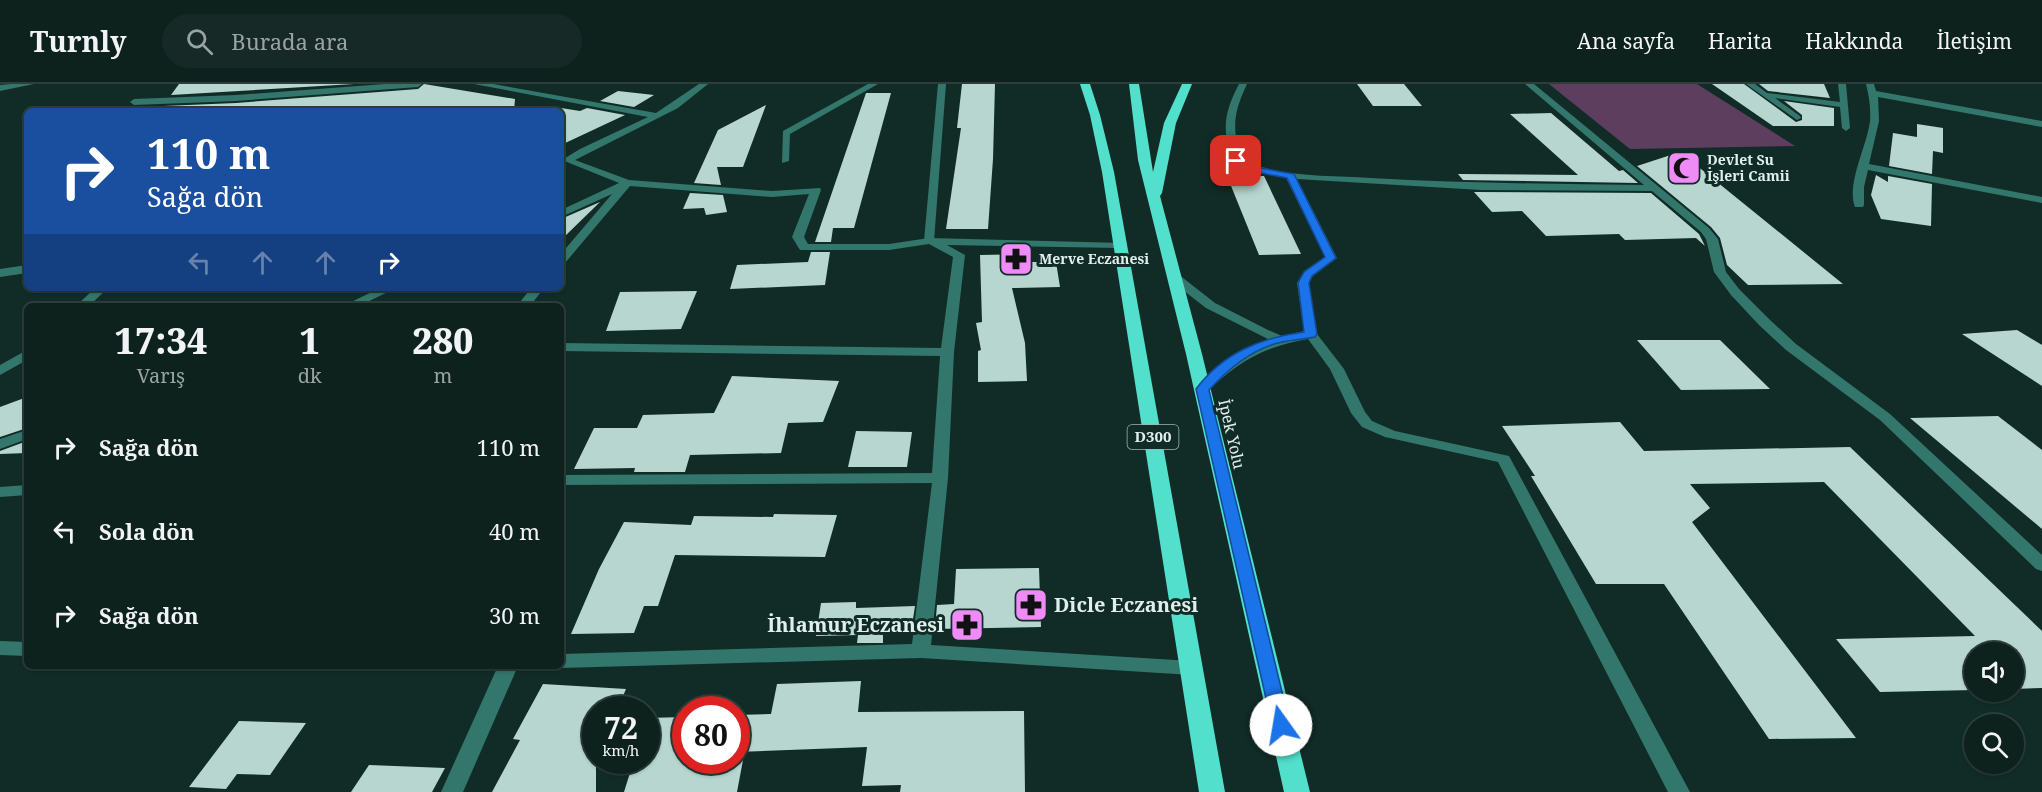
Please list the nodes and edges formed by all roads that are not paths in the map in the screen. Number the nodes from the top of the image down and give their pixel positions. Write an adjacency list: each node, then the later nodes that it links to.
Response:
1 (30, 84): 14 (street)
2 (418, 84): 17 (street)
3 (478, 84): 19 (street)
4 (704, 84): 19 (street)
5 (874, 84): 23 (lane)
6 (942, 84): 32 (lane)
7 (1085, 84): 33 (highway, D300)
8 (1134, 84): 28 (highway, İpek Yolu)
9 (1187, 84): 28 (highway)
10 (1243, 84): 25 (street)
11 (1529, 84): 27 (street)
12 (1750, 84): 16 (lane)
13 (1842, 84): 18 (lane)
14 (0, 88)
15 (1871, 89): 21 (street); 24 (street)
16 (1767, 95): 18 (lane); 20 (lane)
17 (134, 102)
18 (1845, 105): 22 (lane)
19 (655, 115): 26 (street)
20 (1797, 118)
21 (2042, 124)
22 (1846, 128)
23 (785, 160)
24 (1865, 166): 29 (street); 30 (street)
25 (1290, 176): 27 (street); 44 (street)
26 (627, 183): 31 (street); 32 (street); 34 (street)
27 (1651, 188): 57 (street)
28 (1155, 197): 37 (highway, İpek Yolu)
29 (2042, 201)
30 (1859, 205)
31 (564, 213)
32 (929, 241): 33 (street); 47 (street)
33 (1120, 245): 62 (highway, D300)
34 (564, 257)
35 (24, 269): 36 (street)
36 (0, 273)
37 (1174, 277): 45 (street); 50 (highway, İpek Yolu)
38 (99, 291): 41 (street)
39 (383, 291): 42 (street)
40 (536, 291): 43 (street)
41 (85, 303)
42 (356, 303)
43 (526, 303)
44 (1311, 334): 45 (street); 67 (street)
45 (1279, 339): 50 (street)
46 (564, 346): 47 (street)
47 (947, 352): 53 (street)
48 (24, 356): 49 (street)
49 (0, 371)
50 (1202, 389): 66 (highway, İpek Yolu)
51 (24, 435): 52 (street)
52 (0, 444)
53 (940, 478): 54 (street); 60 (street)
54 (564, 480)
55 (24, 490): 56 (street)
56 (0, 492)
57 (2042, 565)
58 (0, 648): 59 (street)
59 (24, 649)
60 (921, 651): 61 (street); 62 (street)
61 (564, 661)
62 (1192, 668): 65 (highway, D300)
63 (507, 669): 64 (street)
64 (452, 792)
65 (1212, 792)
66 (1297, 792)
67 (1679, 792)

